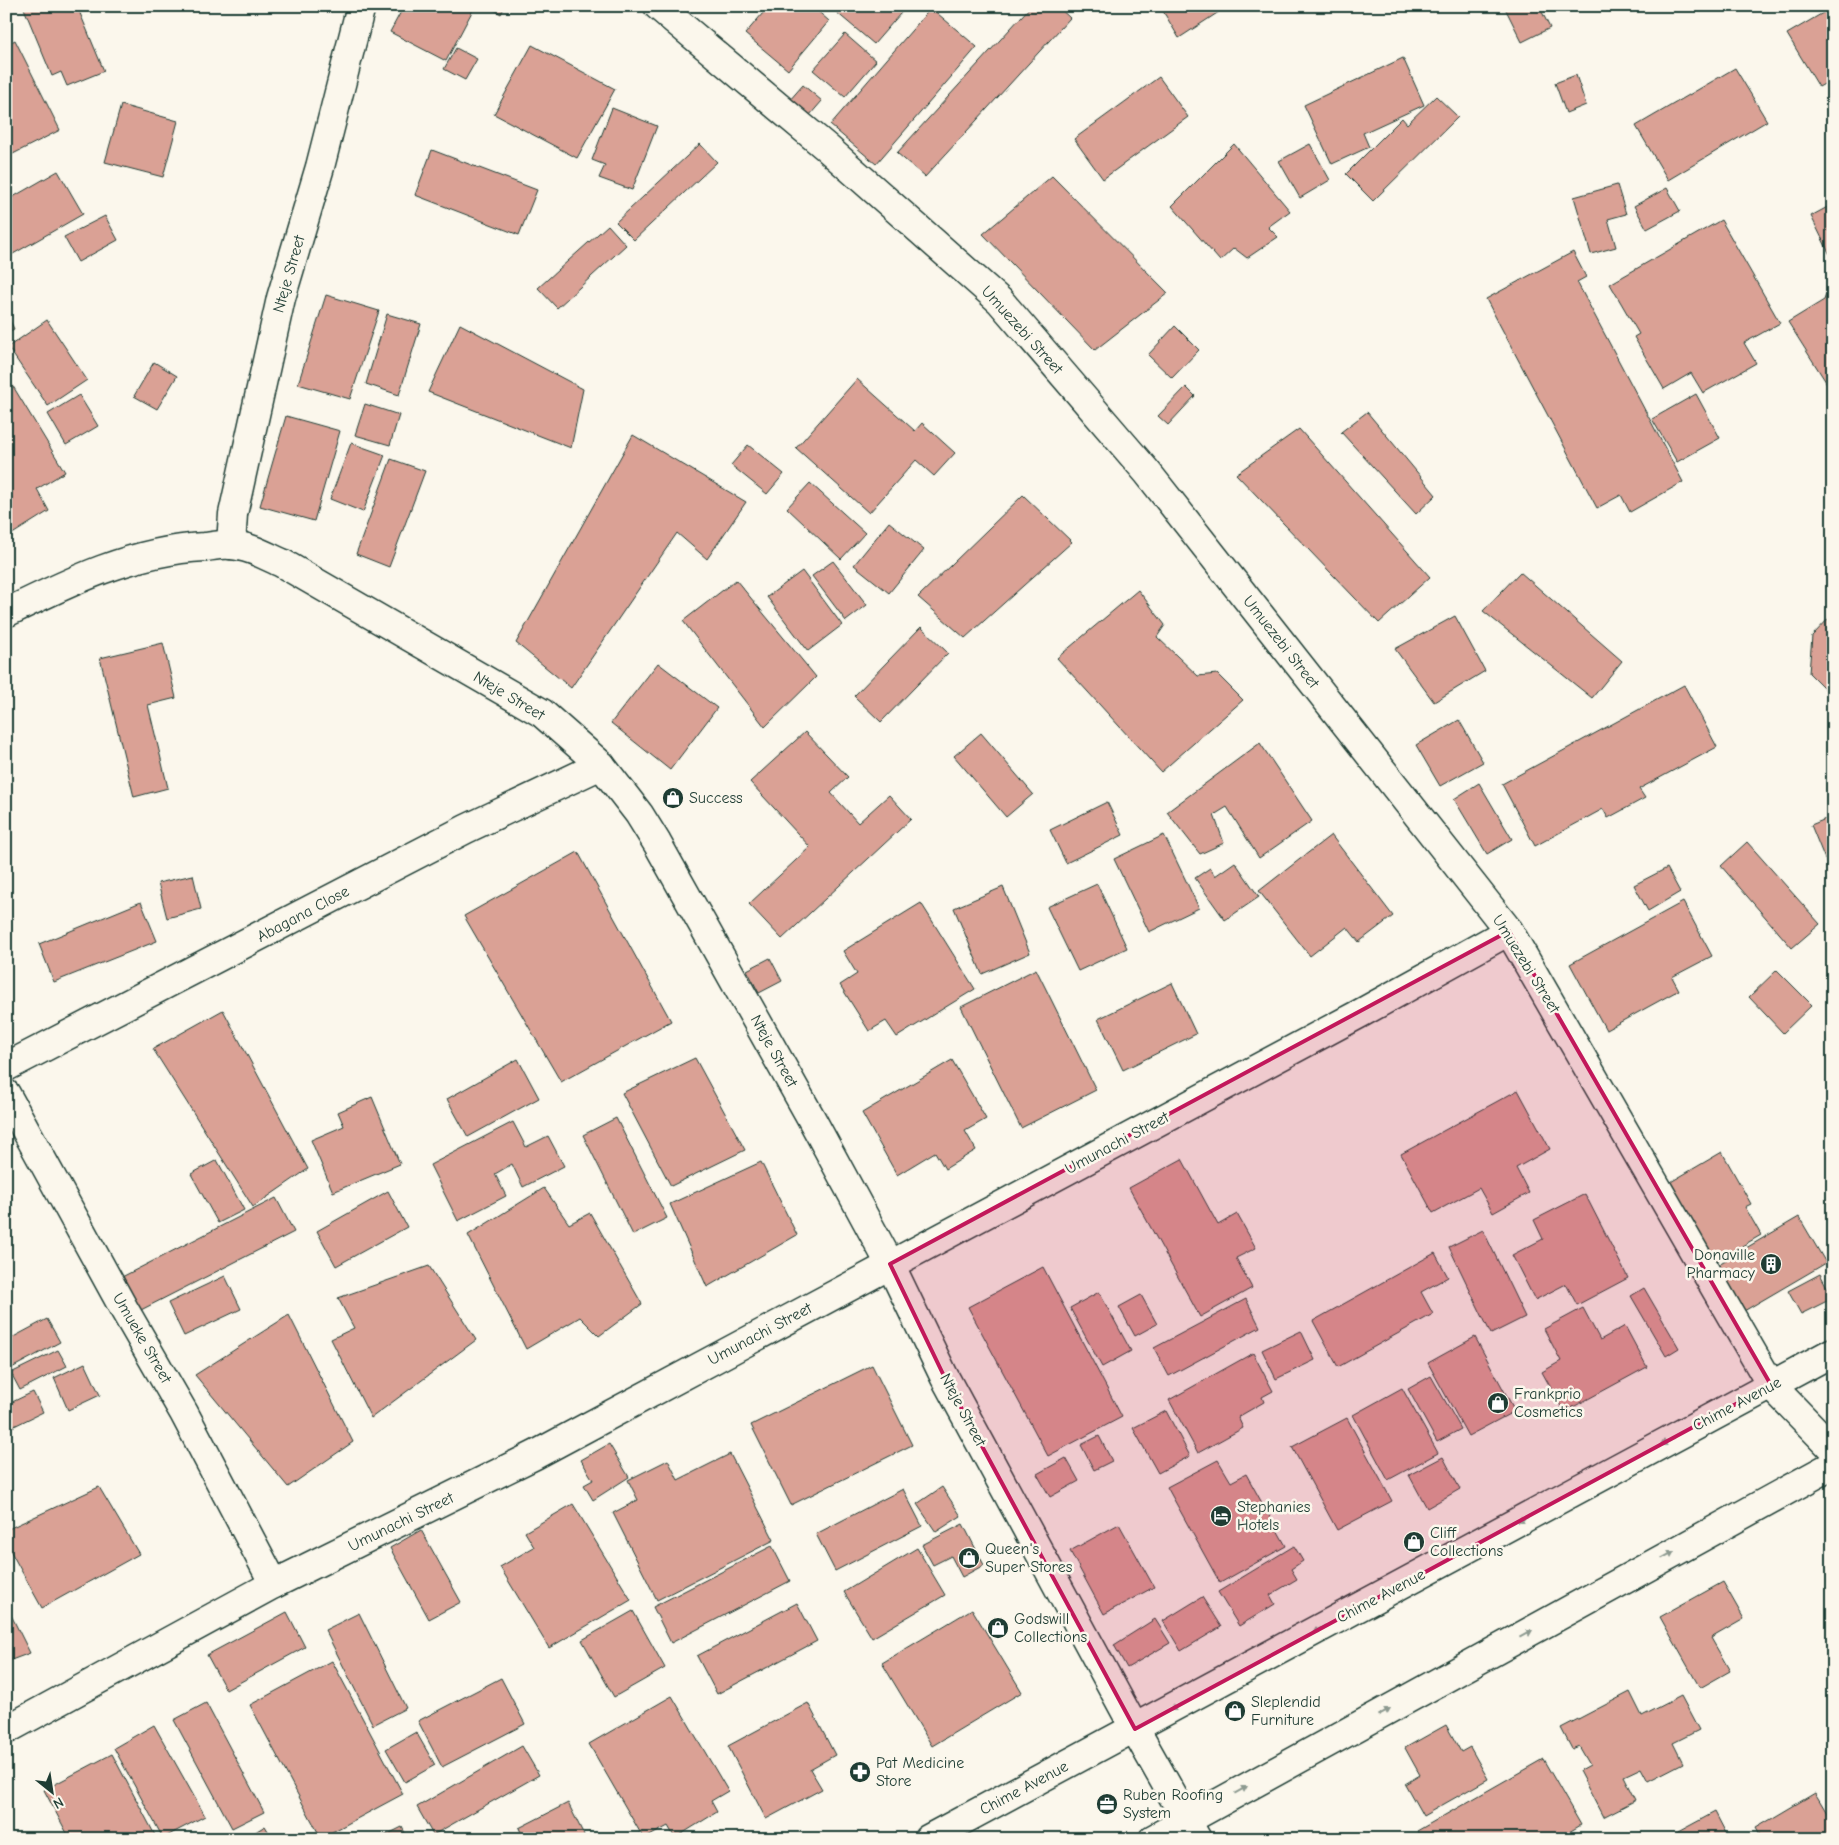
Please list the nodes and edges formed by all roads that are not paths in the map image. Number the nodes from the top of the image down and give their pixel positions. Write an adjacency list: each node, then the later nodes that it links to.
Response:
1 (361, 6): 3 (street, Nteje Street)
2 (658, 6): 6 (street, Umuezebi Street)
3 (232, 545): 4 (street, Nteje Street); 5 (street, Nteje Street)
4 (6, 613)
5 (601, 765): 7 (street, Abagana Close); 9 (street, Nteje Street)
6 (1509, 931): 9 (street, Umunachi Street); 11 (street, Umuezebi Street)
7 (6, 1067)
8 (6, 1094): 14 (street, Umueke Street)
9 (890, 1264): 14 (street, Umunachi Street); 15 (street, Nteje Street)
10 (1833, 1352): 11 (street, Chime Avenue)
11 (1771, 1385): 12 (street, Umuezebi Street); 15 (street, Chime Avenue, one-way to 15)
12 (1833, 1449)
13 (1833, 1465): 17 (street, one-way to 13)
14 (274, 1584): 16 (street, Umunachi Street)
15 (1135, 1728): 17 (street, Nteje Street); 18 (street, Chime Avenue)
16 (6, 1730)
17 (1192, 1829): 19 (street)
18 (928, 1839)
19 (1152, 1839)

